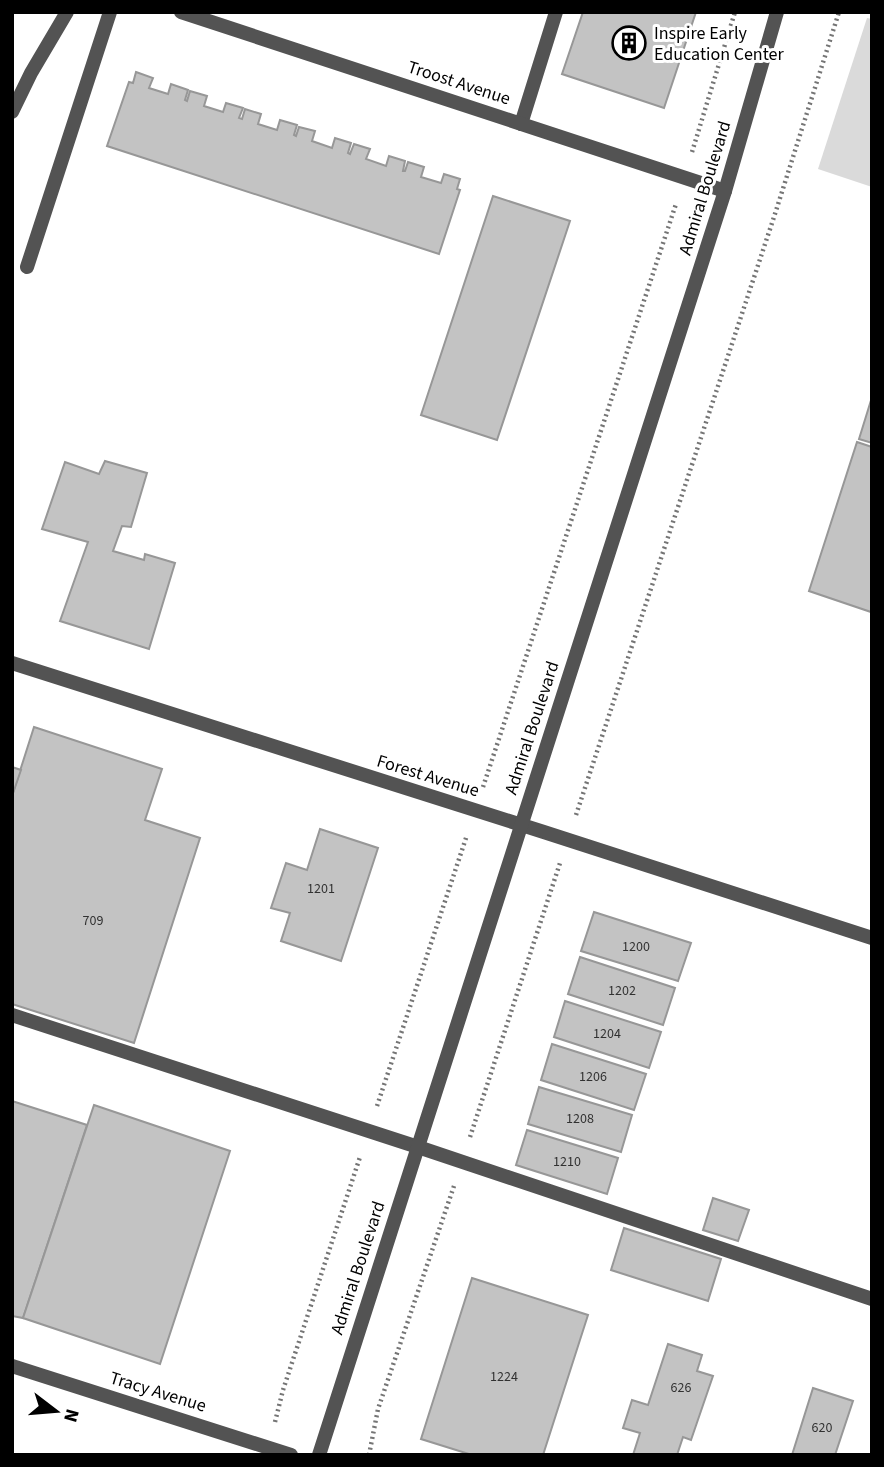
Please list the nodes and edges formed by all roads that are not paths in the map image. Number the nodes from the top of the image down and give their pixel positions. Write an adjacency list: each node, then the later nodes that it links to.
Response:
1 (67, 12): 6 (street)
2 (110, 12): 9 (street)
3 (181, 12): 7 (street, Troost Avenue)
4 (556, 12): 7 (street)
5 (777, 12): 8 (street, Admiral Boulevard)
6 (12, 113)
7 (521, 124): 8 (street, Troost Avenue)
8 (725, 191): 11 (street, Admiral Boulevard)
9 (27, 267)
10 (12, 663): 11 (street, Forest Avenue)
11 (522, 824): 12 (street, Forest Avenue); 14 (street, Admiral Boulevard)
12 (872, 938)
13 (12, 1015): 14 (street)
14 (418, 1147): 15 (street); 18 (street, Admiral Boulevard)
15 (872, 1299)
16 (12, 1366): 17 (street, Tracy Avenue)
17 (291, 1455)
18 (319, 1455)

